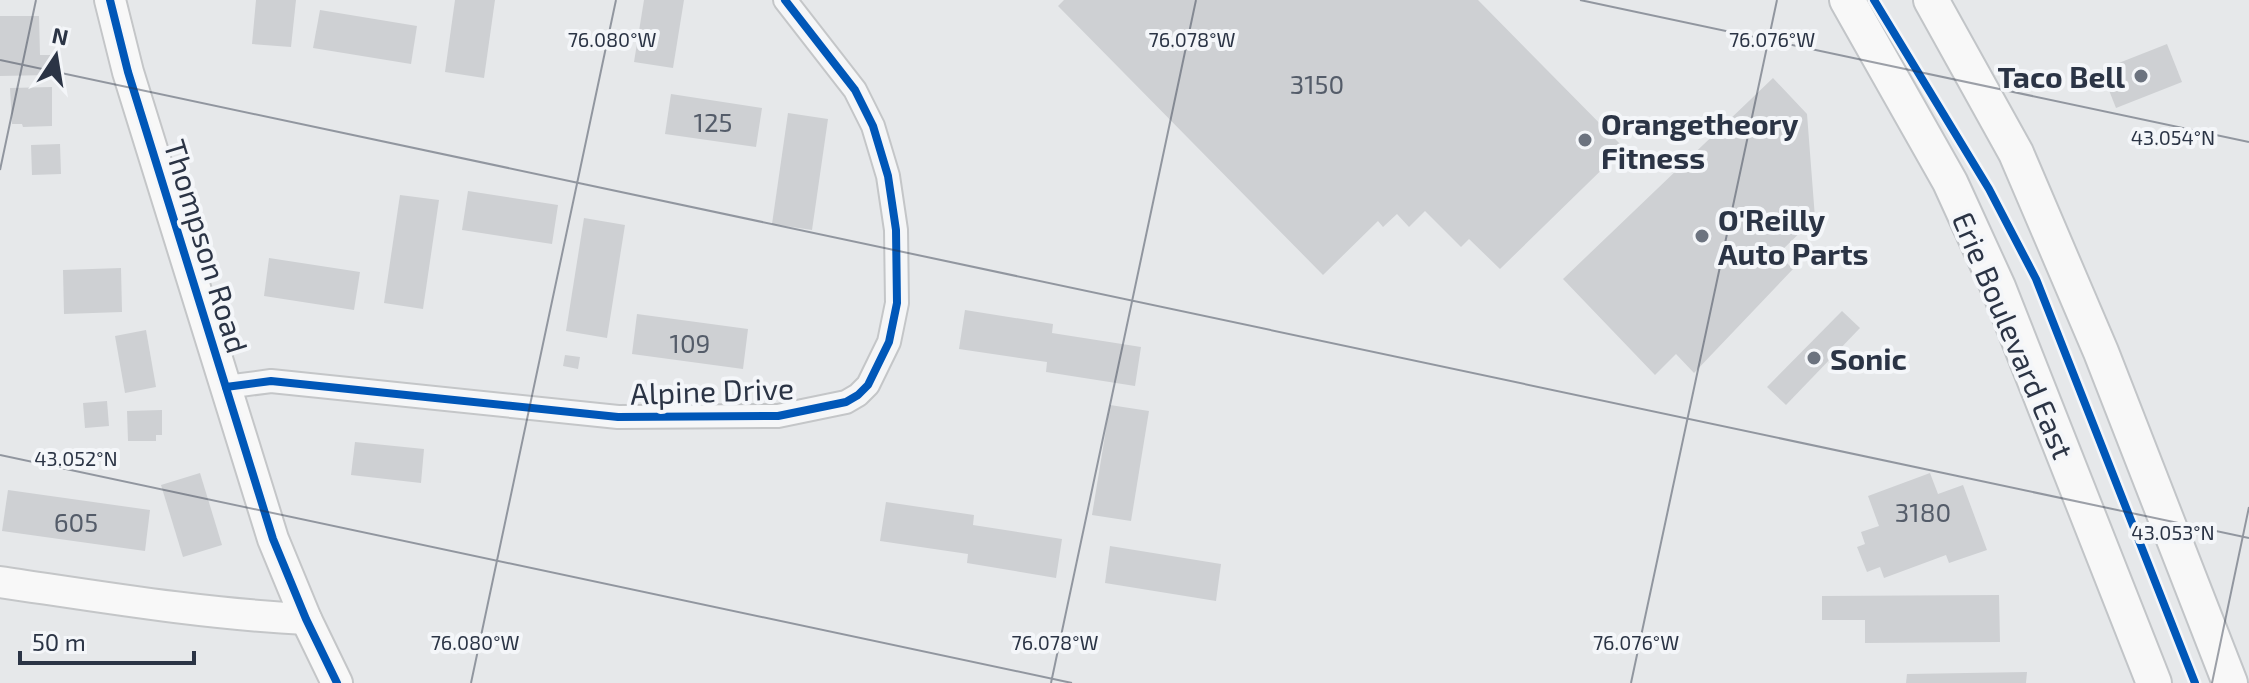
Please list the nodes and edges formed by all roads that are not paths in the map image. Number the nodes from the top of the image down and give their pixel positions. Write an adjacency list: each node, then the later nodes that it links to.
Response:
1 (110, 0): 5 (street, Thompson Road)
2 (785, 0): 5 (street, Alpine Drive)
3 (1847, 0): 9 (main road, Erie Boulevard East)
4 (1931, 0): 10 (main road)
5 (226, 387): 7 (street, Thompson Road)
6 (0, 582): 7 (street)
7 (306, 619): 8 (street, Thompson Road)
8 (337, 683)
9 (2154, 683)
10 (2230, 683)

